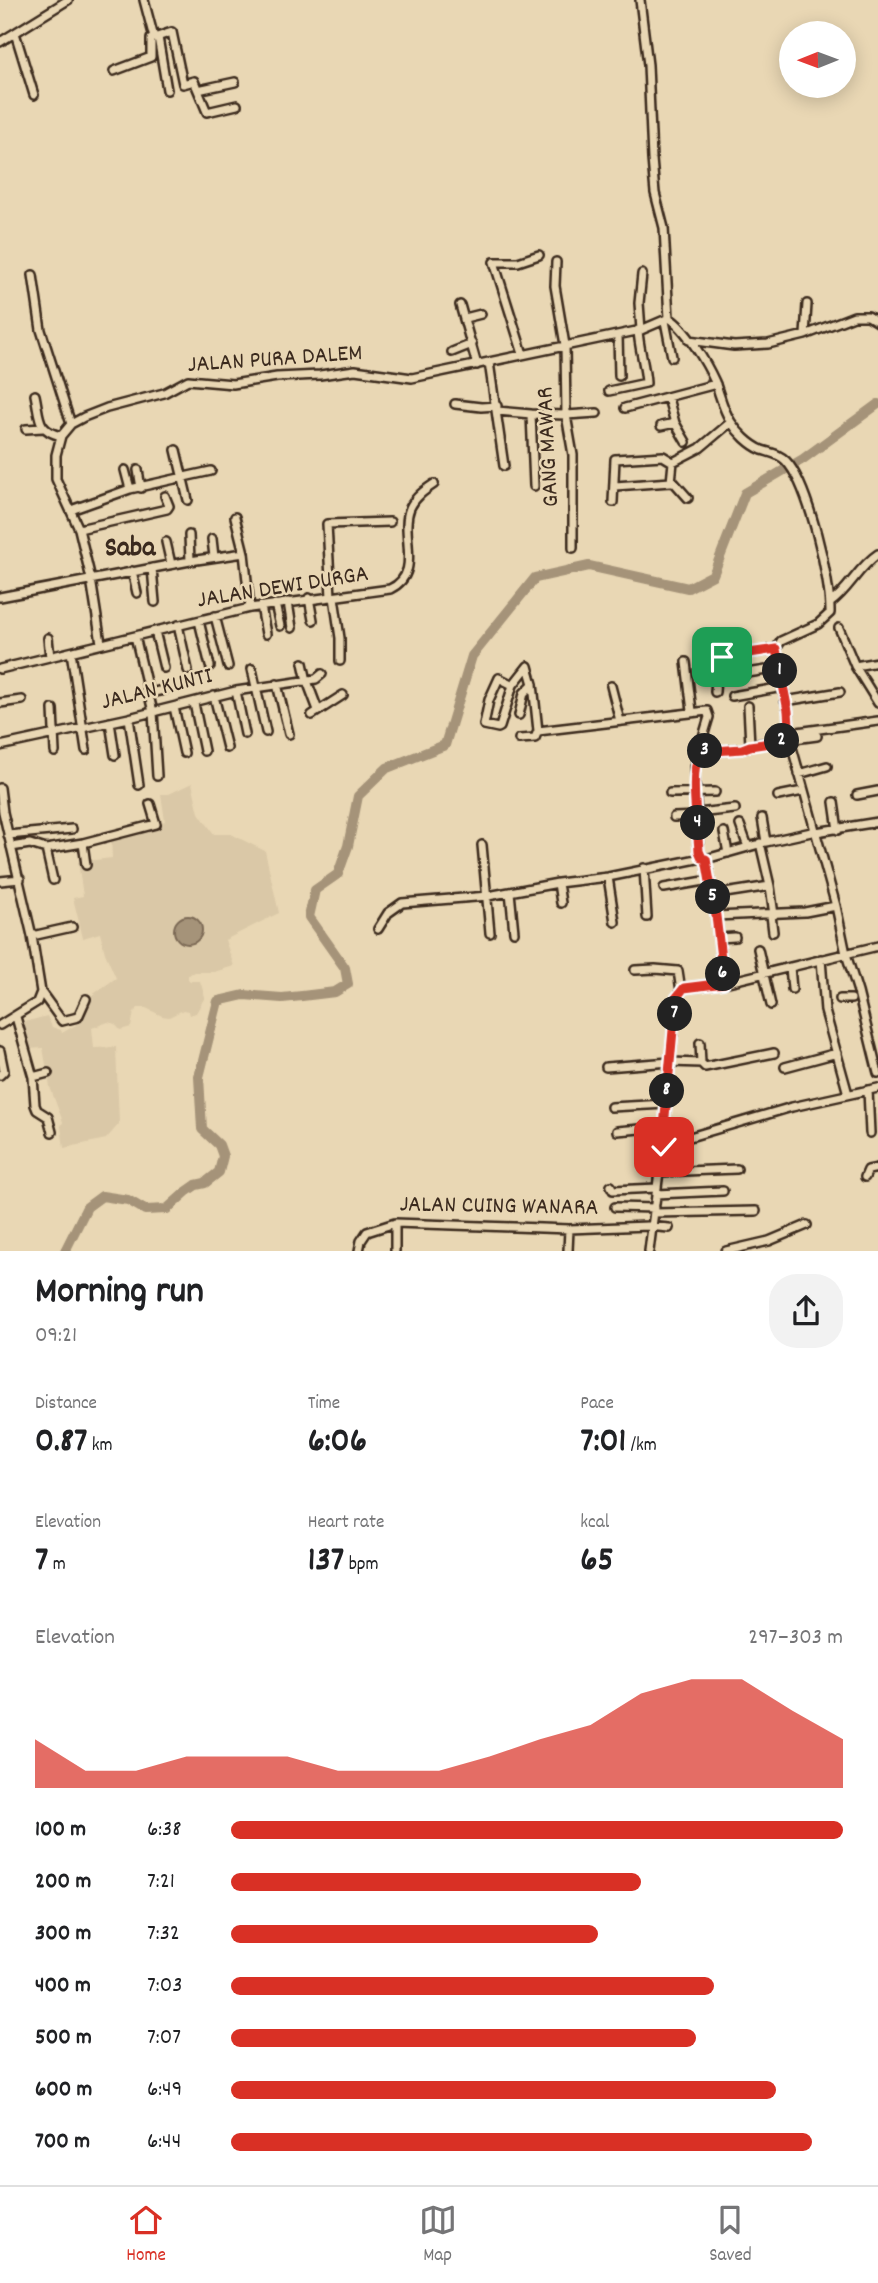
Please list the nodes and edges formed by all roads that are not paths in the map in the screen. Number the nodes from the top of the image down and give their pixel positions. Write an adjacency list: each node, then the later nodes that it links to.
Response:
1 (68, 0): 4 (street)
2 (144, 0): 5 (street)
3 (640, 0): 21 (street)
4 (15, 33): 6 (street); 11 (street)
5 (156, 37): 7 (street); 9 (street); 10 (street)
6 (0, 42)
7 (114, 71)
8 (235, 82): 10 (street)
9 (167, 90)
10 (198, 90): 12 (street)
11 (34, 95)
12 (236, 105)
13 (539, 255): 30 (street)
14 (556, 262): 28 (street, GANG MAWAR)
15 (642, 274): 23 (street)
16 (33, 275): 47 (street)
17 (807, 304): 25 (street)
18 (460, 305): 20 (street)
19 (481, 314): 20 (street)
20 (465, 318): 27 (street)
21 (667, 319): 23 (street, JALAN PURA DALEM); 26 (street); 31 (street)
22 (878, 322): 25 (street)
23 (639, 330): 24 (street, JALAN PURA DALEM); 36 (street)
24 (618, 335): 28 (street, JALAN PURA DALEM); 34 (street)
25 (805, 335): 26 (street)
26 (689, 341): 35 (street)
27 (472, 344): 29 (street); 33 (street)
28 (565, 345): 30 (street, JALAN PURA DALEM); 44 (street, GANG MAWAR)
29 (452, 352)
30 (523, 354): 32 (street, JALAN PURA DALEM)
31 (672, 357)
32 (489, 362): 33 (street, JALAN PURA DALEM); 41 (street)
33 (477, 365): 47 (street, JALAN PURA DALEM)
34 (620, 376)
35 (716, 384): 38 (street); 45 (street)
36 (609, 391)
37 (35, 395): 49 (street)
38 (667, 398): 40 (street); 46 (street)
39 (455, 404): 41 (street)
40 (625, 408)
41 (497, 409): 43 (street); 55 (street)
42 (597, 413): 44 (street)
43 (531, 414): 44 (street); 62 (street)
44 (566, 415): 77 (street, GANG MAWAR)
45 (731, 422): 54 (street); 92 (street)
46 (675, 423): 48 (street); 52 (street)
47 (71, 424): 51 (street, JALAN PURA DALEM)
48 (661, 426)
49 (43, 428): 50 (street); 51 (street)
50 (26, 429)
51 (61, 436): 70 (street)
52 (686, 442)
53 (176, 450): 59 (street)
54 (673, 462): 60 (street); 63 (street)
55 (504, 466)
56 (125, 470): 65 (street)
57 (138, 470): 64 (street)
58 (211, 471): 59 (street)
59 (182, 477): 64 (street); 68 (street)
60 (672, 480): 63 (street); 67 (street)
61 (434, 484): 88 (street, JALAN DEWI DURGA)
62 (534, 486)
63 (615, 486): 69 (street)
64 (141, 488): 65 (street)
65 (130, 489): 70 (street)
66 (165, 496): 73 (street)
67 (688, 498)
68 (188, 500)
69 (613, 502)
70 (71, 510): 73 (street)
71 (235, 517): 78 (street)
72 (390, 522): 88 (street)
73 (79, 529): 85 (street)
74 (189, 535): 81 (street)
75 (212, 539): 80 (street)
76 (166, 541): 82 (street)
77 (573, 548)
78 (244, 554): 80 (street); 95 (street)
79 (878, 554): 92 (street)
80 (214, 557): 81 (street)
81 (190, 561): 82 (street)
82 (170, 564): 83 (street)
83 (152, 568): 84 (street); 90 (street)
84 (132, 571): 85 (street); 86 (street)
85 (90, 579): 87 (street); 107 (street)
86 (137, 593)
87 (0, 597)
88 (332, 597): 89 (street, JALAN DEWI DURGA); 111 (street)
89 (309, 598): 91 (street, JALAN DEWI DURGA); 97 (street)
90 (155, 601)
91 (288, 602): 93 (street, JALAN DEWI DURGA); 101 (street)
92 (830, 603): 108 (street)
93 (275, 604): 94 (street, JALAN DEWI DURGA); 100 (street)
94 (261, 606): 95 (street, JALAN DEWI DURGA); 104 (street)
95 (250, 608): 96 (street, JALAN DEWI DURGA)
96 (215, 616): 98 (street, JALAN DEWI DURGA); 116 (street)
97 (313, 620)
98 (199, 621): 99 (street, JALAN DEWI DURGA); 115 (street)
99 (178, 625): 103 (street, JALAN DEWI DURGA); 122 (street)
100 (280, 626)
101 (292, 628)
102 (839, 628): 117 (street)
103 (155, 631): 105 (street, JALAN DEWI DURGA); 118 (street)
104 (266, 634)
105 (135, 636): 107 (street, JALAN DEWI DURGA); 136 (street)
106 (48, 638): 110 (street)
107 (101, 643): 109 (street, JALAN DEWI DURGA)
108 (776, 649): 119 (street); 124 (street)
109 (71, 652): 110 (street, JALAN DEWI DURGA); 155 (street)
110 (50, 657): 120 (street, JALAN DEWI DURGA)
111 (340, 661)
112 (686, 662): 148 (street)
113 (878, 662): 117 (street)
114 (303, 663): 125 (street)
115 (210, 666)
116 (228, 666)
117 (855, 666): 144 (street)
118 (164, 668)
119 (779, 668): 124 (street); 131 (street)
120 (0, 669)
121 (252, 669): 130 (street)
122 (188, 670)
123 (322, 674): 125 (street, JALAN KUNTI)
124 (716, 678): 134 (street)
125 (307, 681): 126 (street, JALAN KUNTI); 137 (street)
126 (278, 684): 130 (street, JALAN KUNTI); 160 (street)
127 (533, 684): 128 (street); 150 (street); 156 (street)
128 (513, 685): 128 (street)
129 (611, 686): 152 (street)
130 (255, 687): 133 (street, JALAN KUNTI); 157 (street)
131 (783, 687): 139 (street); 141 (street)
132 (164, 690): 136 (street)
133 (236, 691): 138 (street, JALAN KUNTI); 159 (street)
134 (715, 692)
135 (840, 692): 141 (street)
136 (149, 694): 149 (street)
137 (343, 695)
138 (214, 696): 143 (street, JALAN KUNTI); 166 (street)
139 (732, 696)
140 (22, 700): 142 (street)
141 (785, 701): 162 (street)
142 (0, 703)
143 (194, 703): 146 (street, JALAN KUNTI); 168 (street)
144 (878, 703)
145 (748, 706): 165 (street)
146 (174, 707): 149 (street, JALAN KUNTI); 171 (street)
147 (53, 709): 158 (street)
148 (692, 711): 152 (street); 170 (street)
149 (153, 712): 151 (street, JALAN KUNTI); 175 (street)
150 (519, 715)
151 (129, 718): 153 (street, JALAN KUNTI); 176 (street)
152 (620, 720): 156 (street)
153 (110, 722): 155 (street, JALAN KUNTI); 172 (street)
154 (878, 722): 162 (street)
155 (82, 728): 158 (street, JALAN KUNTI); 167 (street)
156 (538, 731): 163 (street)
157 (266, 732)
158 (54, 734): 164 (street, JALAN KUNTI); 169 (street)
159 (245, 734)
160 (289, 734)
161 (817, 736): 162 (street)
162 (790, 737): 165 (street); 174 (street)
163 (519, 739)
164 (0, 746)
165 (750, 746): 170 (street)
166 (227, 748)
167 (86, 750)
168 (204, 751)
169 (55, 752)
170 (701, 752): 180 (street)
171 (184, 753)
172 (115, 755)
173 (827, 766): 174 (street)
174 (799, 774): 178 (street)
175 (157, 776)
176 (139, 785)
177 (0, 788): 197 (street)
178 (803, 790): 184 (street); 196 (street)
179 (878, 791): 183 (street)
180 (695, 792): 181 (street); 182 (street); 188 (street)
181 (715, 792)
182 (670, 793)
183 (857, 795)
184 (778, 796)
185 (834, 802): 194 (street)
186 (150, 804): 199 (street)
187 (735, 809): 188 (street)
188 (698, 814): 189 (street); 205 (street)
189 (674, 817)
190 (762, 818): 198 (street)
191 (878, 822): 194 (street)
192 (740, 825): 203 (street)
193 (72, 829): 197 (street)
194 (838, 830): 196 (street)
195 (724, 832): 204 (street)
196 (816, 832): 198 (street); 220 (street)
197 (8, 835): 201 (street)
198 (763, 842): 203 (street); 214 (street)
199 (83, 843): 202 (street); 206 (street)
200 (482, 845): 218 (street)
201 (11, 847): 202 (street); 209 (street)
202 (46, 849): 210 (street)
203 (745, 850): 204 (street)
204 (728, 853): 205 (street)
205 (704, 858): 207 (street); 211 (street)
206 (86, 865)
207 (644, 868): 208 (street); 223 (street)
208 (608, 877): 213 (street); 224 (street)
209 (20, 879): 212 (street); 230 (street)
210 (53, 880)
211 (710, 880): 215 (street); 217 (street)
212 (0, 881)
213 (558, 883): 216 (street); 219 (street)
214 (770, 886): 217 (street); 221 (street)
215 (664, 888)
216 (510, 892): 218 (street); 227 (street)
217 (712, 895): 222 (street)
218 (488, 897): 226 (street); 229 (street)
219 (561, 903)
220 (836, 906): 221 (street); 235 (street)
221 (772, 915): 222 (street); 228 (street)
222 (716, 916): 232 (street)
223 (647, 917)
224 (615, 922)
225 (72, 927): 230 (street)
226 (378, 929)
227 (514, 932)
228 (773, 932)
229 (489, 933)
230 (32, 936): 243 (street)
231 (734, 937): 232 (street)
232 (719, 938): 240 (street)
233 (878, 946): 235 (street)
234 (758, 949): 239 (street)
235 (846, 954): 236 (street); 254 (street)
236 (821, 958): 237 (street); 253 (street)
237 (790, 967): 239 (street); 241 (street)
238 (635, 970): 242 (street)
239 (765, 973): 240 (street); 247 (street)
240 (724, 983): 242 (street)
241 (792, 989)
242 (681, 990): 255 (street)
243 (41, 992): 244 (street); 248 (street)
244 (86, 999)
245 (840, 999): 246 (street)
246 (851, 999)
247 (771, 1005)
248 (16, 1017): 249 (street); 262 (street)
249 (0, 1025)
250 (700, 1043): 256 (street)
251 (0, 1051): 261 (street)
252 (774, 1053): 256 (street)
253 (837, 1053): 258 (street); 265 (street)
254 (876, 1054): 260 (street)
255 (670, 1062): 256 (street); 257 (street); 266 (street)
256 (701, 1063)
257 (606, 1067)
258 (785, 1067)
259 (48, 1073): 262 (street)
260 (878, 1073)
261 (0, 1075)
262 (33, 1077): 270 (street)
263 (878, 1088): 264 (street)
264 (868, 1090): 265 (street); 271 (street)
265 (848, 1094): 272 (street)
266 (666, 1104): 267 (street); 268 (street)
267 (611, 1107)
268 (664, 1127): 269 (street); 272 (street)
269 (617, 1131)
270 (52, 1132)
271 (870, 1133)
272 (664, 1147): 275 (street)
273 (878, 1168): 276 (street)
274 (737, 1169): 275 (street)
275 (659, 1172): 278 (street)
276 (865, 1177)
277 (611, 1186): 278 (street)
278 (657, 1191): 279 (street); 281 (street)
279 (723, 1191)
280 (615, 1207): 281 (street)
281 (654, 1210): 282 (street); 285 (street)
282 (756, 1211)
283 (395, 1223): 287 (street, JALAN CUING WANARA); 288 (street, JALAN CUING WANARA); 289 (street)
284 (807, 1225): 292 (street)
285 (652, 1227): 286 (street, JALAN CUING WANARA); 287 (street, JALAN CUING WANARA); 291 (street)
286 (669, 1228)
287 (569, 1229): 290 (street)
288 (359, 1251)
289 (395, 1251)
290 (568, 1251)
291 (649, 1251)
292 (726, 1251)

